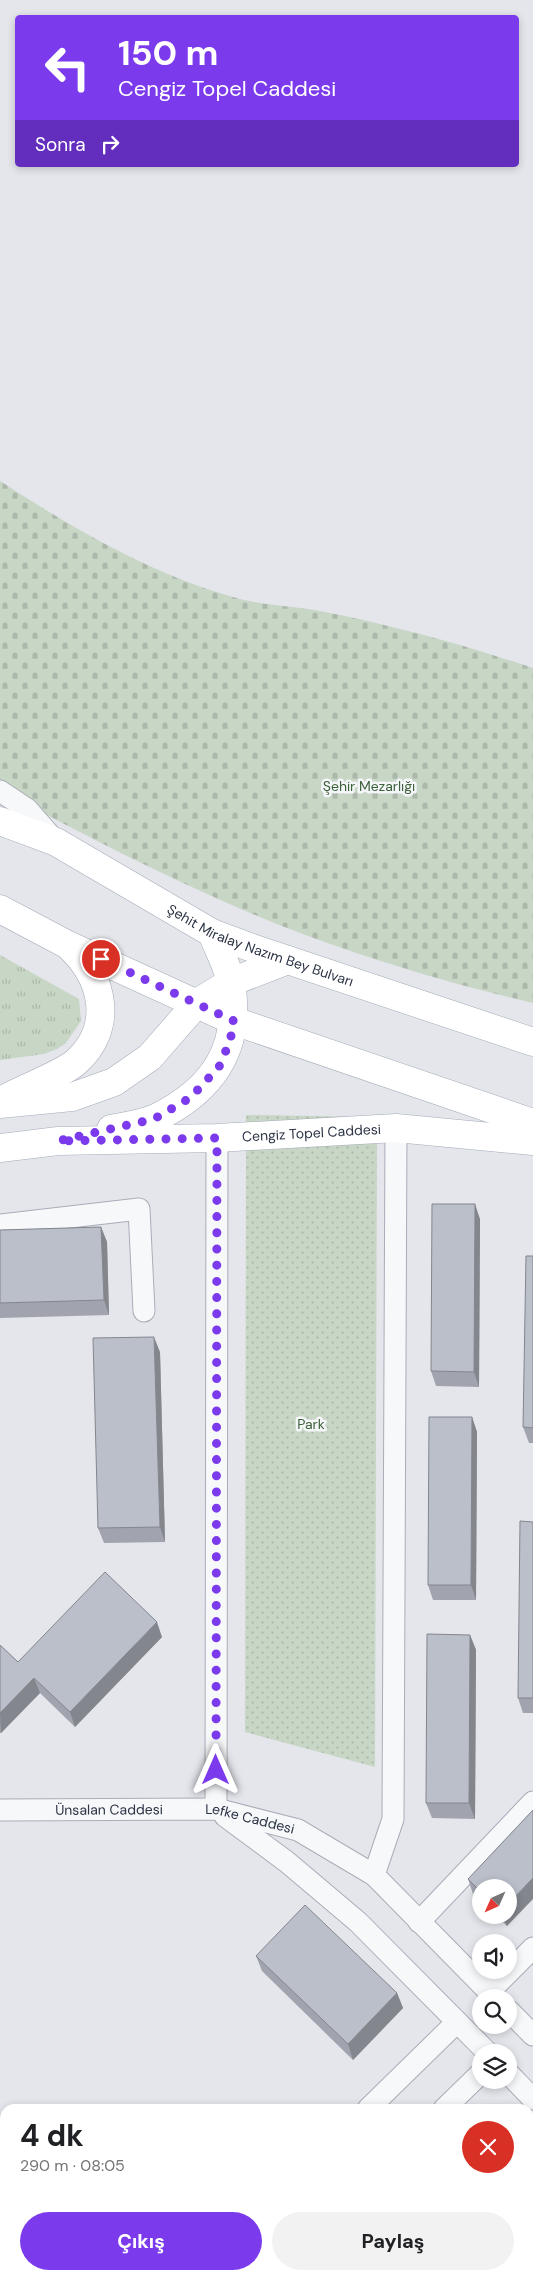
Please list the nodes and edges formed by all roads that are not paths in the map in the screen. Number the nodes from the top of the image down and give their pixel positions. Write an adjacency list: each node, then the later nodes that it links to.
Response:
1 (0, 791): 3 (street)
2 (0, 821): 3 (main road, Şehit Miralay Nazım Bey Bulvarı)
3 (56, 842): 5 (main road, Şehit Miralay Nazım Bey Bulvarı)
4 (0, 909): 6 (main road)
5 (212, 933): 7 (main road, Şehit Miralay Nazım Bey Bulvarı); 8 (main road)
6 (68, 945): 9 (main road); 12 (main road)
7 (288, 960): 8 (main road); 11 (main road, Şehit Miralay Nazım Bey Bulvarı)
8 (231, 982): 9 (main road); 10 (main road)
9 (197, 1003): 10 (main road); 12 (main road)
10 (234, 1021): 13 (main road); 16 (main road)
11 (533, 1042)
12 (0, 1102)
13 (533, 1123)
14 (396, 1128): 15 (main road, Cengiz Topel Caddesi); 17 (main road, Cengiz Topel Caddesi); 24 (street)
15 (217, 1138): 16 (main road, Cengiz Topel Caddesi); 23 (street)
16 (58, 1141): 18 (main road, Cengiz Topel Caddesi)
17 (533, 1141)
18 (0, 1148)
19 (0, 1225): 20 (street)
20 (144, 1311)
21 (533, 1802): 25 (street)
22 (0, 1810): 23 (street, Ünsalan Caddesi)
23 (216, 1810): 24 (street, Lefke Caddesi); 30 (street, Lefke Caddesi)
24 (374, 1875): 25 (street, Lefke Caddesi)
25 (419, 1922): 27 (street, Lefke Caddesi)
26 (533, 1948): 28 (street)
27 (486, 1989)
28 (497, 1989)
29 (517, 2019): 31 (street)
30 (457, 2022): 32 (street, Lefke Caddesi); 36 (street)
31 (533, 2035)
32 (479, 2044)
33 (472, 2082): 37 (street)
34 (517, 2082): 35 (street)
35 (533, 2099)
36 (373, 2104)
37 (449, 2104)

